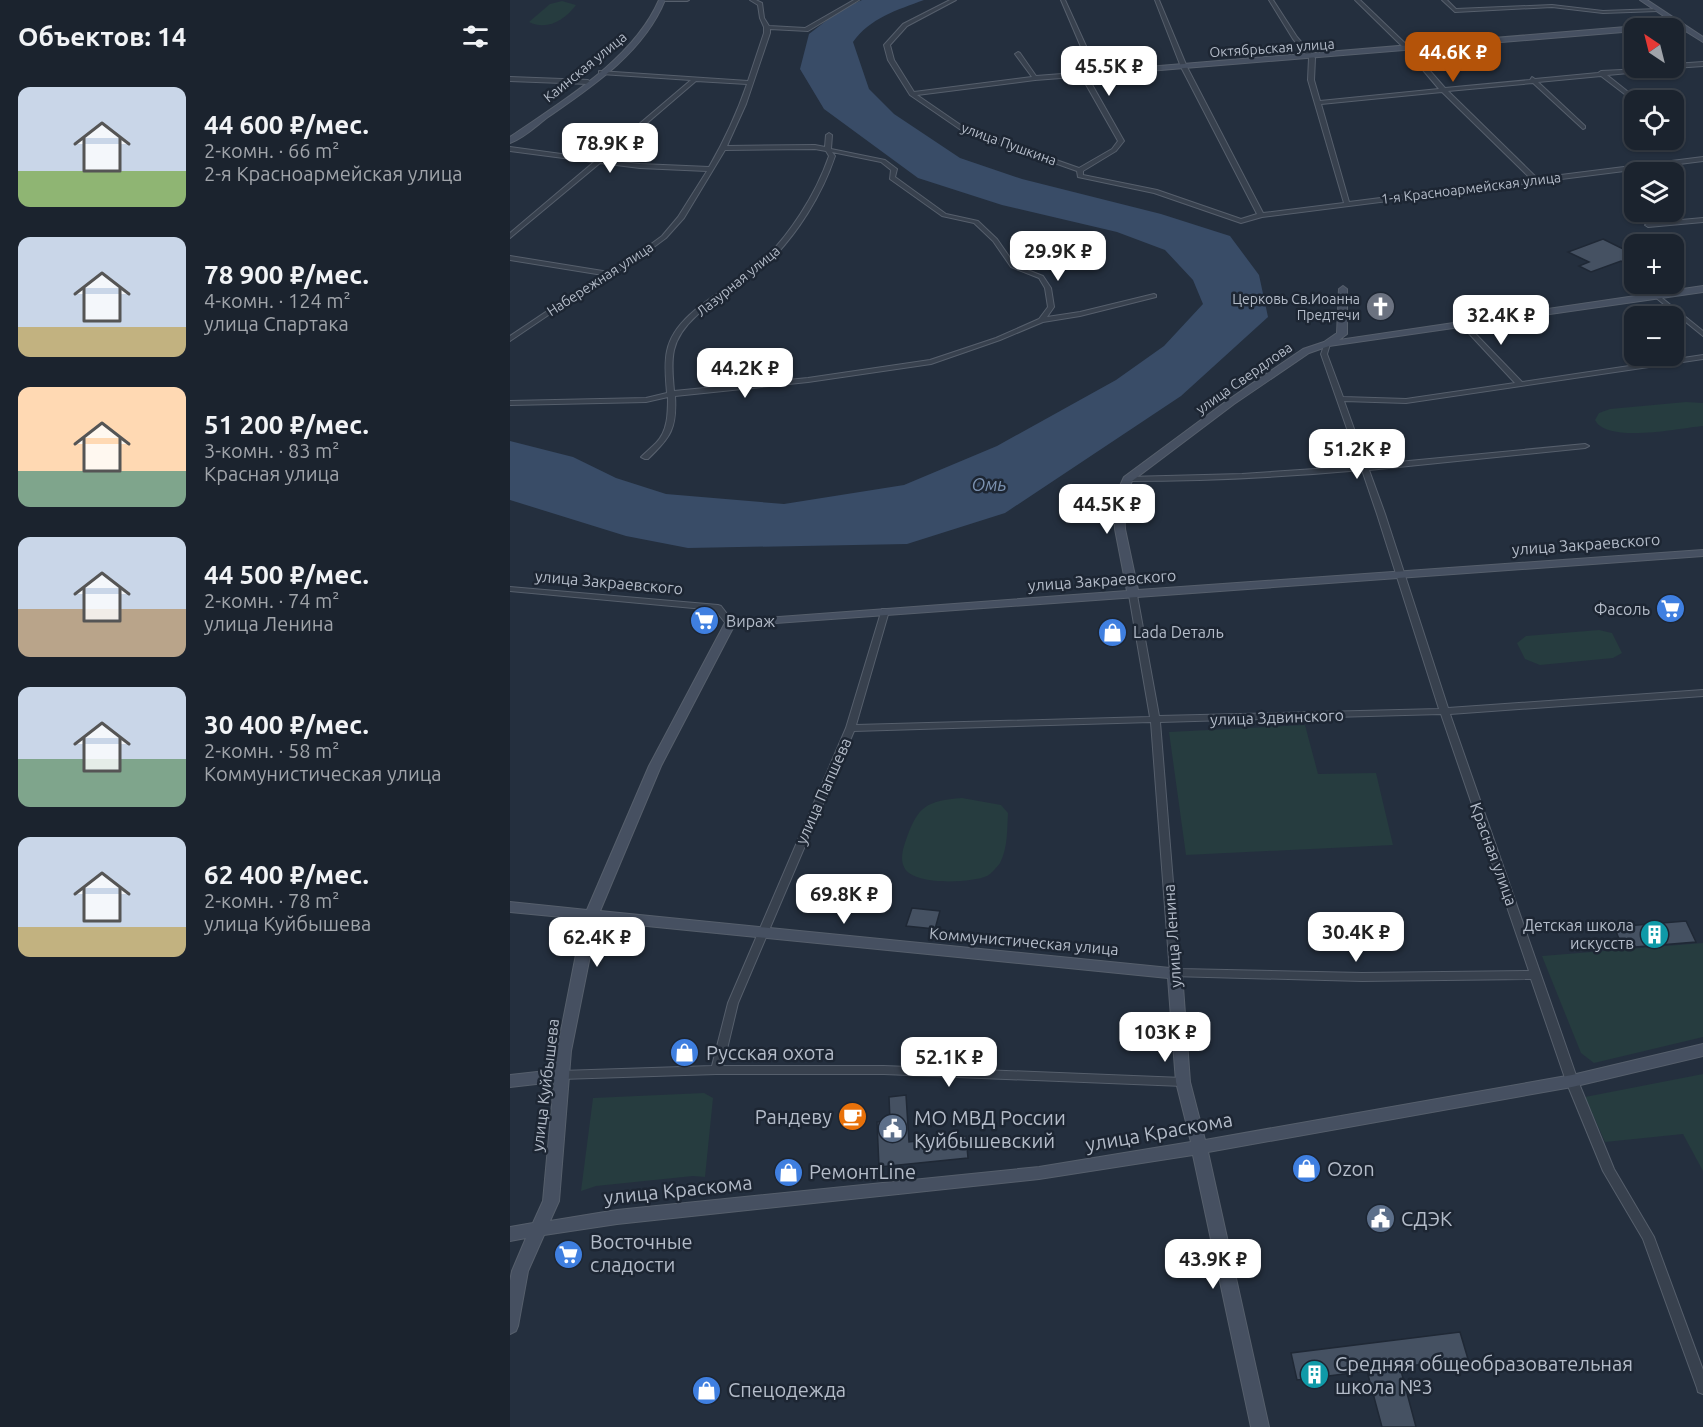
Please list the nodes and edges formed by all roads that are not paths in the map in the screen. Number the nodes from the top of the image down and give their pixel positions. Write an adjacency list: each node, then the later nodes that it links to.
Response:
1 (662, 0): 2 (street); 25 (street, Каинская улица)
2 (687, 0)
3 (752, 0): 14 (street)
4 (857, 0): 14 (street)
5 (954, 0): 36 (street, улица Пушкина)
6 (1063, 0): 27 (street)
7 (1157, 0): 23 (street)
8 (1271, 0): 20 (street)
9 (1357, 0): 18 (street)
10 (1444, 0): 12 (street)
11 (1643, 0): 12 (street)
12 (1658, 10): 13 (street)
13 (1670, 18)
14 (768, 27): 33 (street, Набережная улица)
15 (1684, 28): 17 (street)
16 (1624, 30): 18 (street, Октябрьская улица)
17 (1703, 40)
18 (1408, 50): 20 (street, Октябрьская улица); 34 (street)
19 (1018, 54): 28 (street)
20 (1312, 58): 23 (street, Октябрьская улица); 37 (street)
21 (1703, 64): 22 (street)
22 (1684, 65)
23 (1184, 66): 27 (street, Октябрьская улица); 50 (street)
24 (1624, 71): 26 (street)
25 (601, 72): 31 (street); 32 (street, Каинская улица)
26 (1601, 73): 30 (street); 35 (street)
27 (1089, 74): 28 (street, Октябрьская улица); 47 (street)
28 (1035, 78): 36 (street, Октябрьская улица)
29 (510, 79): 32 (street)
30 (1532, 79): 34 (street); 38 (street)
31 (694, 80): 33 (street); 45 (street)
32 (588, 82): 40 (street, Каинская улица)
33 (750, 83): 41 (street, Набережная улица)
34 (1441, 88): 37 (street); 48 (street)
35 (1624, 91)
36 (912, 94): 47 (street, улица Пушкина)
37 (1317, 103): 49 (street)
38 (1583, 127)
39 (829, 135): 43 (street, Лазурная улица)
40 (510, 141)
41 (723, 148): 43 (street); 46 (street, Набережная улица)
42 (510, 149): 45 (street)
43 (828, 150): 61 (street); 68 (street, Лазурная улица)
44 (1703, 159): 48 (street, 1-я Красноармейская улица)
45 (598, 161): 46 (street); 54 (street)
46 (711, 169): 56 (street, Набережная улица)
47 (1080, 170): 52 (street, улица Пушкина)
48 (1535, 180): 49 (street, 1-я Красноармейская улица)
49 (1347, 204): 50 (street, 1-я Красноармейская улица)
50 (1261, 215): 52 (street, 1-я Красноармейская улица)
51 (1703, 220): 53 (street)
52 (1241, 221)
53 (1648, 225)
54 (510, 236)
55 (510, 258): 56 (street)
56 (609, 273): 64 (street, Набережная улица)
57 (1343, 289): 65 (street)
58 (1703, 289): 60 (street, улица Свердлова)
59 (1154, 296): 61 (street)
60 (1657, 296): 62 (street, улица Свердлова); 63 (street)
61 (1041, 320): 68 (street)
62 (1464, 325): 65 (street, улица Свердлова); 67 (street)
63 (1703, 334)
64 (510, 339)
65 (1327, 344): 69 (street, Красная улица); 74 (street, улица Свердлова)
66 (1703, 357): 67 (street)
67 (1520, 384): 69 (street)
68 (670, 394): 70 (street); 72 (street, Лазурная улица)
69 (1340, 399): 73 (street, Красная улица)
70 (510, 403)
71 (1585, 446): 73 (street)
72 (645, 457)
73 (1364, 467): 74 (street); 76 (street, Красная улица)
74 (1128, 479): 78 (street, улица Ленина)
75 (1703, 553): 76 (street, улица Закраевского)
76 (1399, 574): 78 (street, улица Закраевского); 82 (street, Красная улица)
77 (510, 589): 80 (street, улица Закраевского)
78 (1133, 595): 79 (street, улица Закраевского); 83 (street, улица Ленина)
79 (885, 611): 80 (street, улица Закраевского); 84 (street, улица Папшева)
80 (730, 623): 86 (street, улица Куйбышева)
81 (1703, 693): 82 (street, улица Здвинского)
82 (1444, 711): 83 (street, улица Здвинского); 89 (street, Красная улица)
83 (1155, 721): 84 (street, улица Здвинского); 88 (street, улица Ленина)
84 (851, 728): 87 (street, улица Папшева)
85 (510, 907): 86 (street, Коммунистическая улица)
86 (591, 915): 87 (street, Коммунистическая улица); 92 (street, улица Куйбышева)
87 (762, 932): 88 (street, Коммунистическая улица); 91 (street, улица Папшева)
88 (1175, 973): 89 (street, Коммунистическая улица); 95 (street, улица Ленина)
89 (1536, 975): 94 (street, Красная улица)
90 (1703, 1050): 94 (street, улица Краскома)
91 (716, 1070): 92 (street); 95 (street)
92 (561, 1075): 93 (street); 97 (street, улица Куйбышева)
93 (510, 1081)
94 (1572, 1081): 96 (street, улица Краскома); 100 (street, Красная улица)
95 (1183, 1082): 96 (street, улица Ленина)
96 (1199, 1147): 97 (street, улица Краскома); 101 (street, улица Ленина)
97 (539, 1229): 98 (street, улица Краскома); 99 (street, улица Куйбышева)
98 (510, 1234)
99 (510, 1326)
100 (1703, 1388)
101 (1260, 1427)

